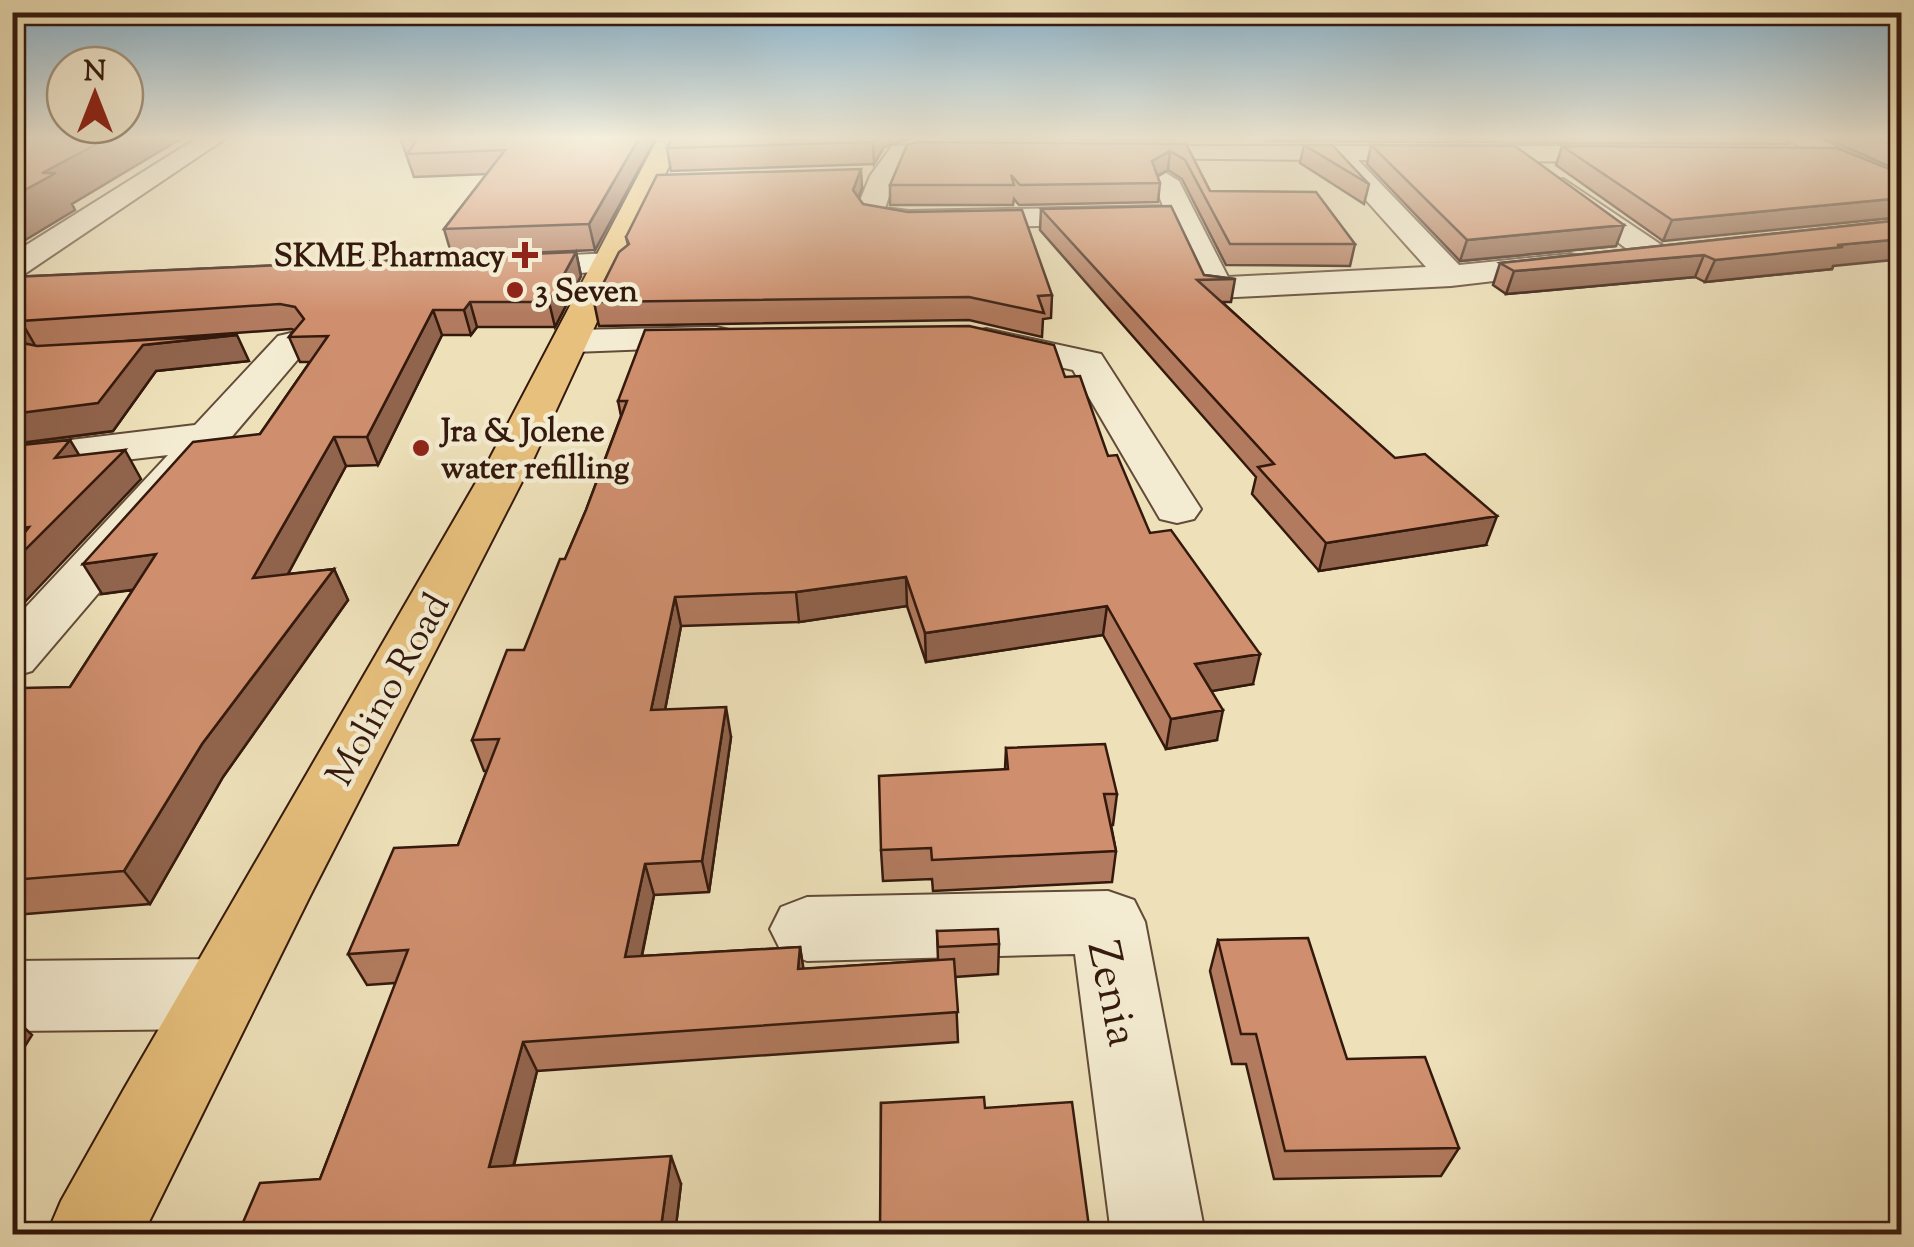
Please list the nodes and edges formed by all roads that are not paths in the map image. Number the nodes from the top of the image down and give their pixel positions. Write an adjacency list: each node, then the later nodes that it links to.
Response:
1 (124, 196): 11 (street)
2 (644, 196): 10 (main road, Molino Road)
3 (875, 196): 7 (street)
4 (1171, 196): 7 (street)
5 (1378, 196): 13 (street)
6 (1574, 196): 9 (street)
7 (1178, 214): 13 (street)
8 (1691, 252): 9 (street)
9 (1655, 256): 13 (street)
10 (614, 263): 12 (street); 18 (main road, Molino Road)
11 (12, 268)
12 (478, 269)
13 (1451, 276)
14 (51, 286): 15 (street)
15 (12, 288)
16 (950, 335): 22 (street)
17 (759, 338): 18 (street)
18 (574, 341): 25 (main road, Molino Road)
19 (231, 347): 20 (street)
20 (207, 437): 21 (street); 23 (street)
21 (12, 460)
22 (1177, 509)
23 (22, 640)
24 (807, 929): 28 (street, Zenia)
25 (221, 994): 26 (street); 27 (main road, Molino Road)
26 (12, 996)
27 (94, 1234)
28 (1158, 1234)

